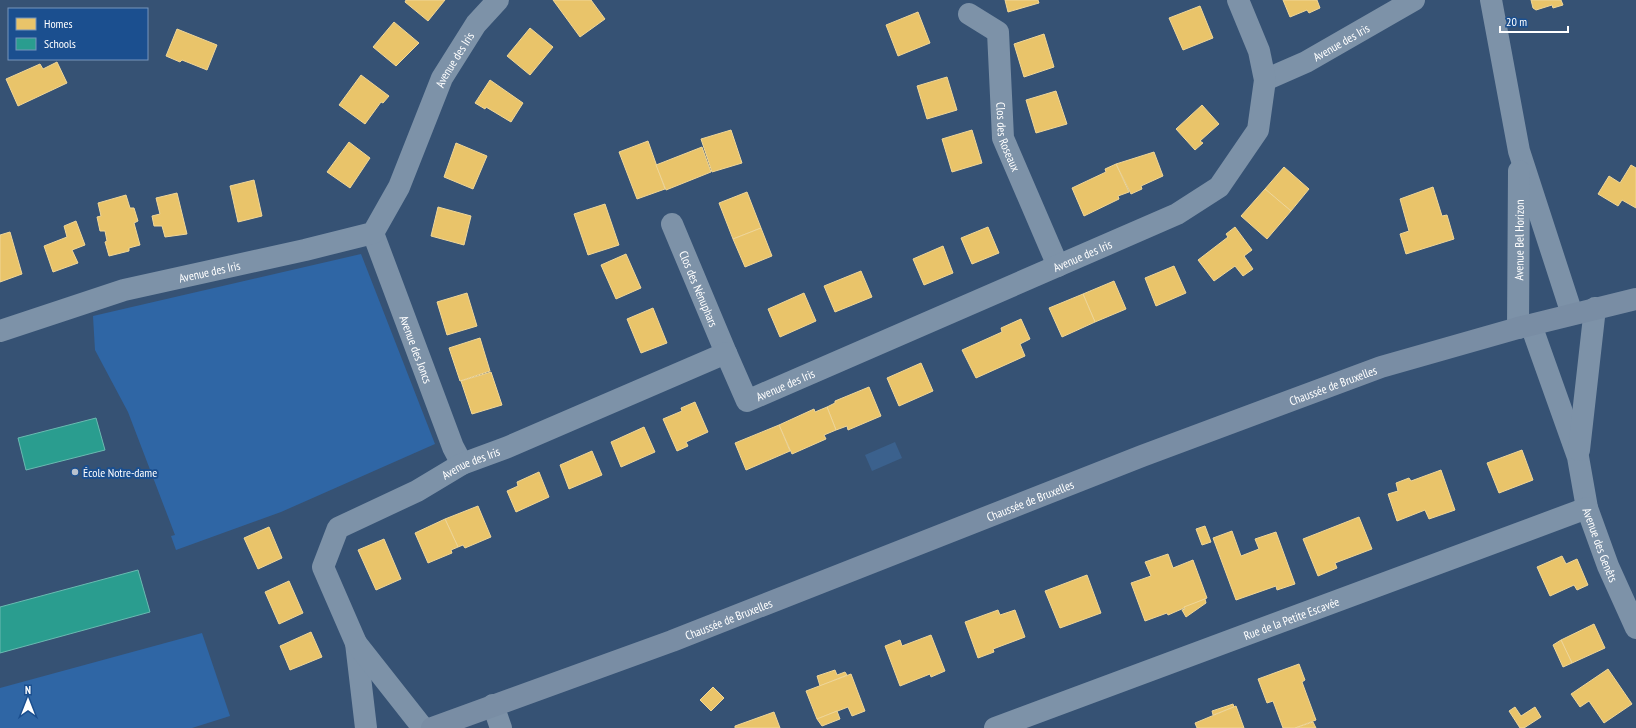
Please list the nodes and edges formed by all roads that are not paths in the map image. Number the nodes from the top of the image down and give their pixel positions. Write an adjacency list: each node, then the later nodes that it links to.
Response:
1 (498, 0): 9 (street, Avenue des Iris)
2 (1238, 0): 6 (street, Avenue des Iris)
3 (1414, 0): 6 (street, Avenue des Iris)
4 (1491, 0): 7 (street, Avenue Bel Horizon)
5 (969, 14): 10 (street, Clos des Roseaux)
6 (1265, 80): 10 (street, Avenue des Iris)
7 (1519, 151): 13 (street, Avenue Bel Horizon); 14 (street, Avenue Bel Horizon)
8 (672, 224): 16 (street, Clos des Nénuphars)
9 (373, 232): 15 (street, Avenue des Iris); 18 (street, Avenue des Joncs)
10 (1058, 266): 16 (street, Avenue des Iris)
11 (1636, 298): 12 (main road, Chaussée de Bruxelles)
12 (1595, 308): 13 (main road, Chaussée de Bruxelles); 17 (street, Avenue des Genêts)
13 (1572, 314): 14 (main road, Chaussée de Bruxelles)
14 (1525, 326): 17 (street, Avenue des Genêts); 22 (main road, Chaussée de Bruxelles)
15 (0, 331)
16 (726, 353): 18 (street, Avenue des Iris)
17 (1578, 457): 19 (street, Avenue des Genêts)
18 (462, 464): 21 (street, Avenue des Iris)
19 (1587, 508): 20 (street, Avenue des Genêts); 27 (street, Rue de la Petite Escavée)
20 (1636, 628)
21 (356, 643): 23 (street, Avenue des Iris); 24 (street, Avenue des Iris)
22 (493, 705): 25 (main road, Chaussée de Bruxelles); 26 (street)
23 (366, 728)
24 (423, 728)
25 (432, 728)
26 (501, 728)
27 (995, 728)

